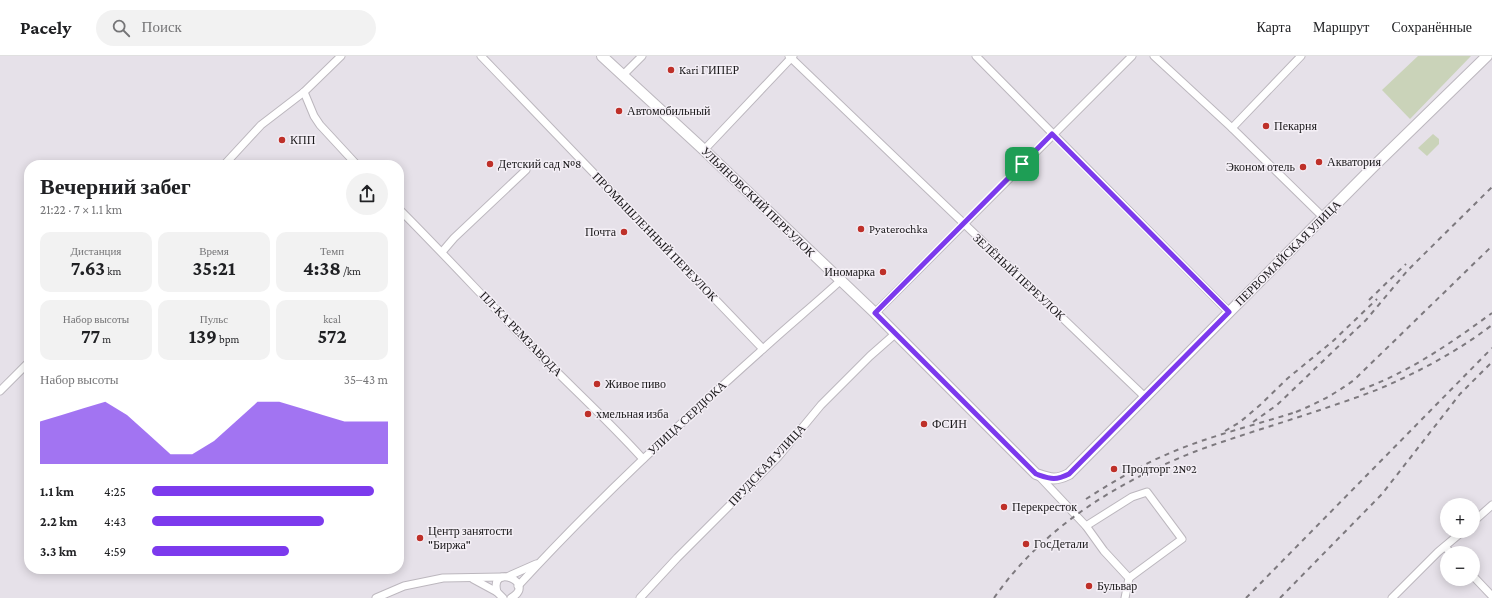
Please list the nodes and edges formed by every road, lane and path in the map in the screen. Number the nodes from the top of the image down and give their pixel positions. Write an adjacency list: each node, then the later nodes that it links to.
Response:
1 (341, 56): 12 (street)
2 (481, 56): 27 (street, ПРОМЫШЛЕННЫЙ ПЕРЕУЛОК)
3 (602, 56): 11 (main road, УЛЬЯНОВСКИЙ ПЕРЕУЛОК)
4 (642, 56): 11 (street)
5 (976, 56): 14 (street)
6 (1132, 56): 14 (street)
7 (1154, 56): 13 (street)
8 (1302, 56): 13 (street)
9 (1488, 56): 20 (main road, ПЕРВОМАЙСКАЯ УЛИЦА)
10 (791, 57): 15 (street); 21 (street, ЗЕЛЁНЫЙ ПЕРЕУЛОК)
11 (623, 75): 15 (main road, УЛЬЯНОВСКИЙ ПЕРЕУЛОК)
12 (304, 92): 16 (street); 17 (street)
13 (1232, 128): 20 (street)
14 (1052, 134): 21 (street); 24 (street)
15 (704, 150): 23 (main road, УЛЬЯНОВСКИЙ ПЕРЕУЛОК)
16 (229, 160)
17 (352, 160)
18 (526, 170): 22 (street)
19 (404, 214): 22 (street, ПЛ-КА РЕМЗАВОДА)
20 (1324, 218): 24 (main road, ПЕРВОМАЙСКАЯ УЛИЦА)
21 (963, 224): 25 (street); 30 (street, ЗЕЛЁНЫЙ ПЕРЕУЛОК)
22 (442, 252): 31 (street, ПЛ-КА РЕМЗАВОДА)
23 (840, 281): 25 (main road, УЛЬЯНОВСКИЙ ПЕРЕУЛОК); 27 (street, УЛИЦА СЕРДЮКА)
24 (1229, 312): 30 (main road, ПЕРВОМАЙСКАЯ УЛИЦА)
25 (875, 313): 26 (main road, УЛЬЯНОВСКИЙ ПЕРЕУЛОК)
26 (895, 334): 32 (main road, УЛЬЯНОВСКИЙ ПЕРЕУЛОК); 50 (street, ПРУДСКАЯ УЛИЦА)
27 (763, 349): 31 (street, УЛИЦА СЕРДЮКА)
28 (24, 367): 29 (street)
29 (0, 391)
30 (1145, 397): 33 (main road, ПЕРВОМАЙСКАЯ УЛИЦА)
31 (643, 459): 40 (street, УЛИЦА СЕРДЮКА)
32 (1036, 474): 33 (main road, УЛЬЯНОВСКИЙ ПЕРЕУЛОК); 36 (street)
33 (1052, 479)
34 (1492, 505): 35 (street)
35 (1480, 516)
36 (1086, 526): 43 (street); 43 (street)
37 (1455, 538): 38 (street)
38 (1446, 546)
39 (1440, 552): 52 (street)
40 (540, 562): 41 (street); 45 (street, УЛИЦА СЕРДЮКА)
41 (506, 577): 42 (street); 45 (street); 46 (street)
42 (471, 578): 46 (street); 48 (street)
43 (1129, 578): 51 (street)
44 (1480, 583): 47 (street)
45 (518, 592): 49 (street, УЛИЦА СЕРДЮКА)
46 (501, 596)
47 (1492, 596)
48 (376, 598)
49 (511, 598)
50 (640, 598)
51 (1125, 598)
52 (1392, 598)

